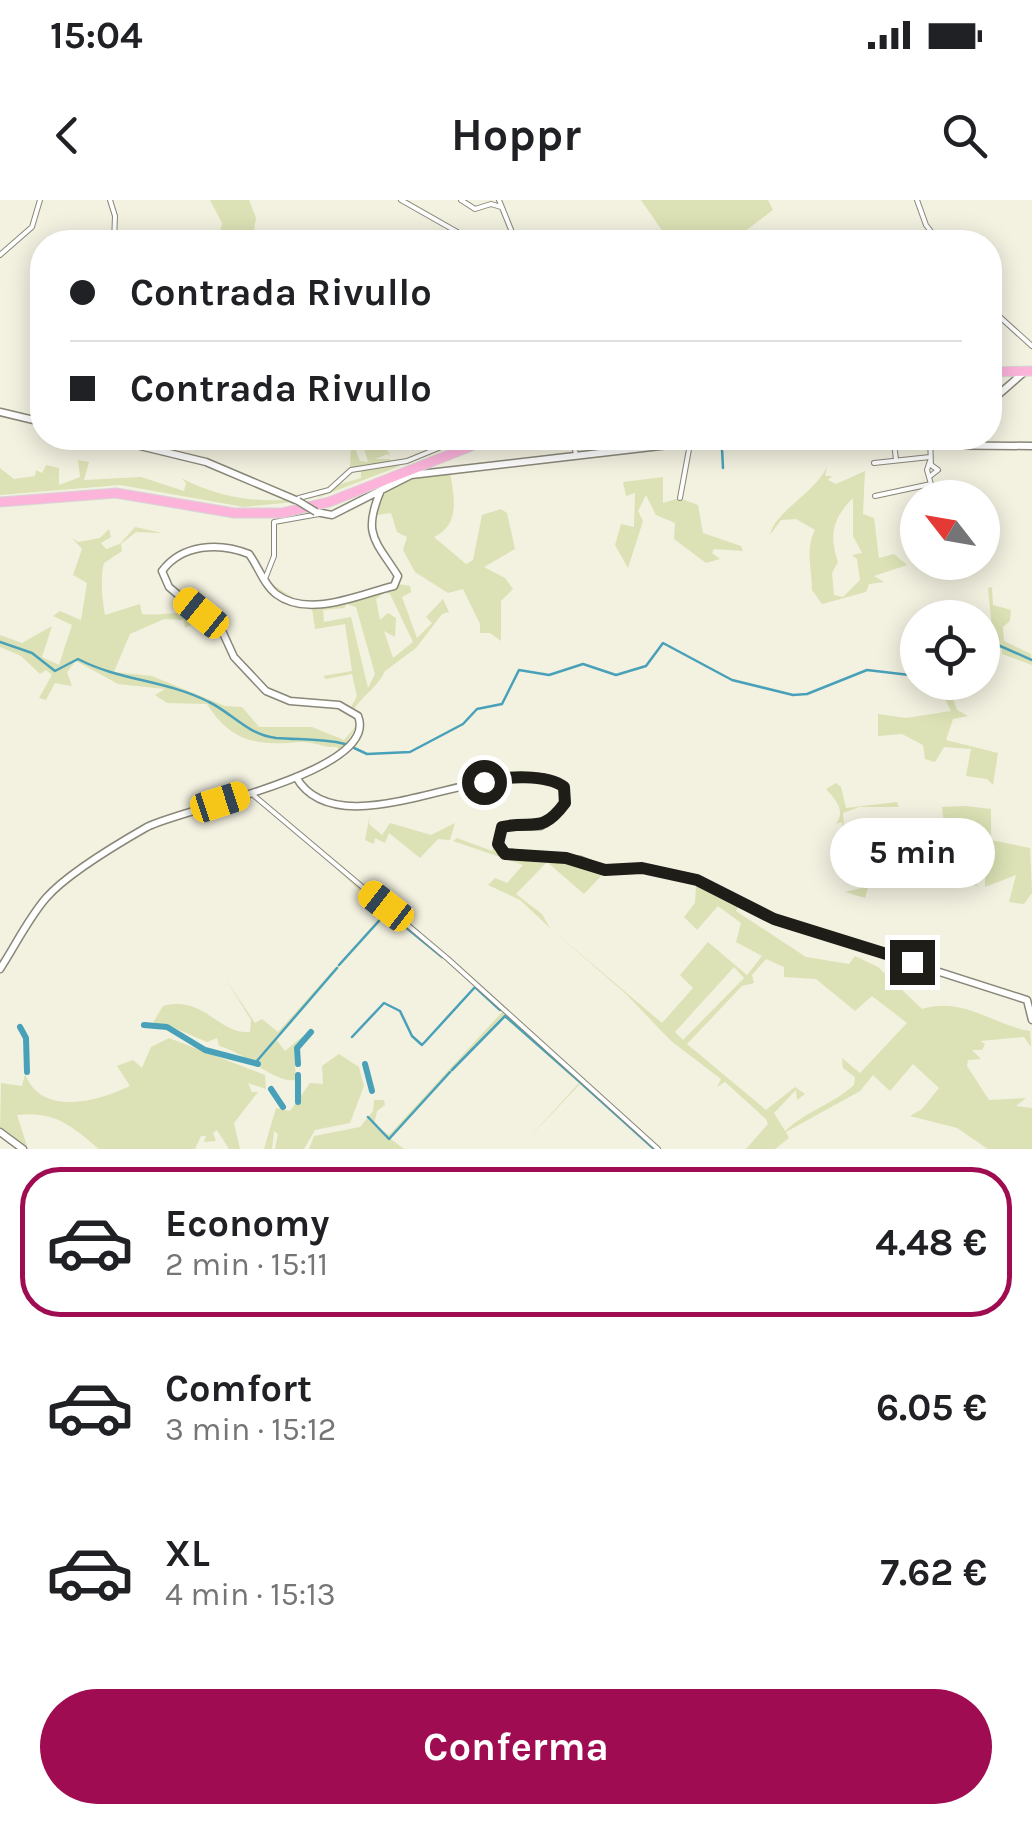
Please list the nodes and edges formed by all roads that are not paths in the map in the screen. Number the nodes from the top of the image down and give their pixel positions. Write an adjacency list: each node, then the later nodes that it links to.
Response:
1 (40, 200): 12 (street)
2 (110, 200): 8 (street)
3 (400, 200): 9 (street)
4 (460, 200): 7 (street)
5 (499, 200): 7 (street)
6 (918, 200): 11 (street)
7 (502, 208): 10 (street)
8 (114, 230)
9 (454, 230)
10 (511, 230)
11 (928, 230)
12 (0, 255)
13 (1002, 319): 14 (street)
14 (1032, 346)
15 (1002, 370): 16 (highway)
16 (1029, 370): 17 (street)
17 (1002, 392)
18 (0, 412): 19 (street)
19 (30, 419)
20 (1002, 443): 21 (street)
21 (1032, 446)
22 (166, 450): 39 (street)
23 (432, 450): 39 (street)
24 (452, 450): 42 (highway)
25 (461, 450): 42 (highway)
26 (575, 450): 33 (street)
27 (629, 450): 33 (street)
28 (689, 450): 41 (street)
29 (881, 450): 32 (street)
30 (894, 450): 35 (street)
31 (930, 450): 34 (street)
32 (881, 454)
33 (576, 456): 38 (street)
34 (930, 459): 35 (street); 37 (street); 37 (street)
35 (896, 460): 36 (street)
36 (874, 463)
37 (929, 477): 40 (street)
38 (381, 490): 43 (street); 44 (street)
39 (279, 494): 43 (street, bridge)
40 (875, 496)
41 (680, 498)
42 (0, 500)
43 (317, 513): 44 (street)
44 (265, 580): 45 (street)
45 (296, 778): 46 (street); 48 (street)
46 (251, 795): 47 (street); 52 (street)
47 (0, 969)
48 (1030, 1001): 49 (street)
49 (1032, 1020)
50 (0, 1132): 51 (street)
51 (23, 1149)
52 (658, 1149)

